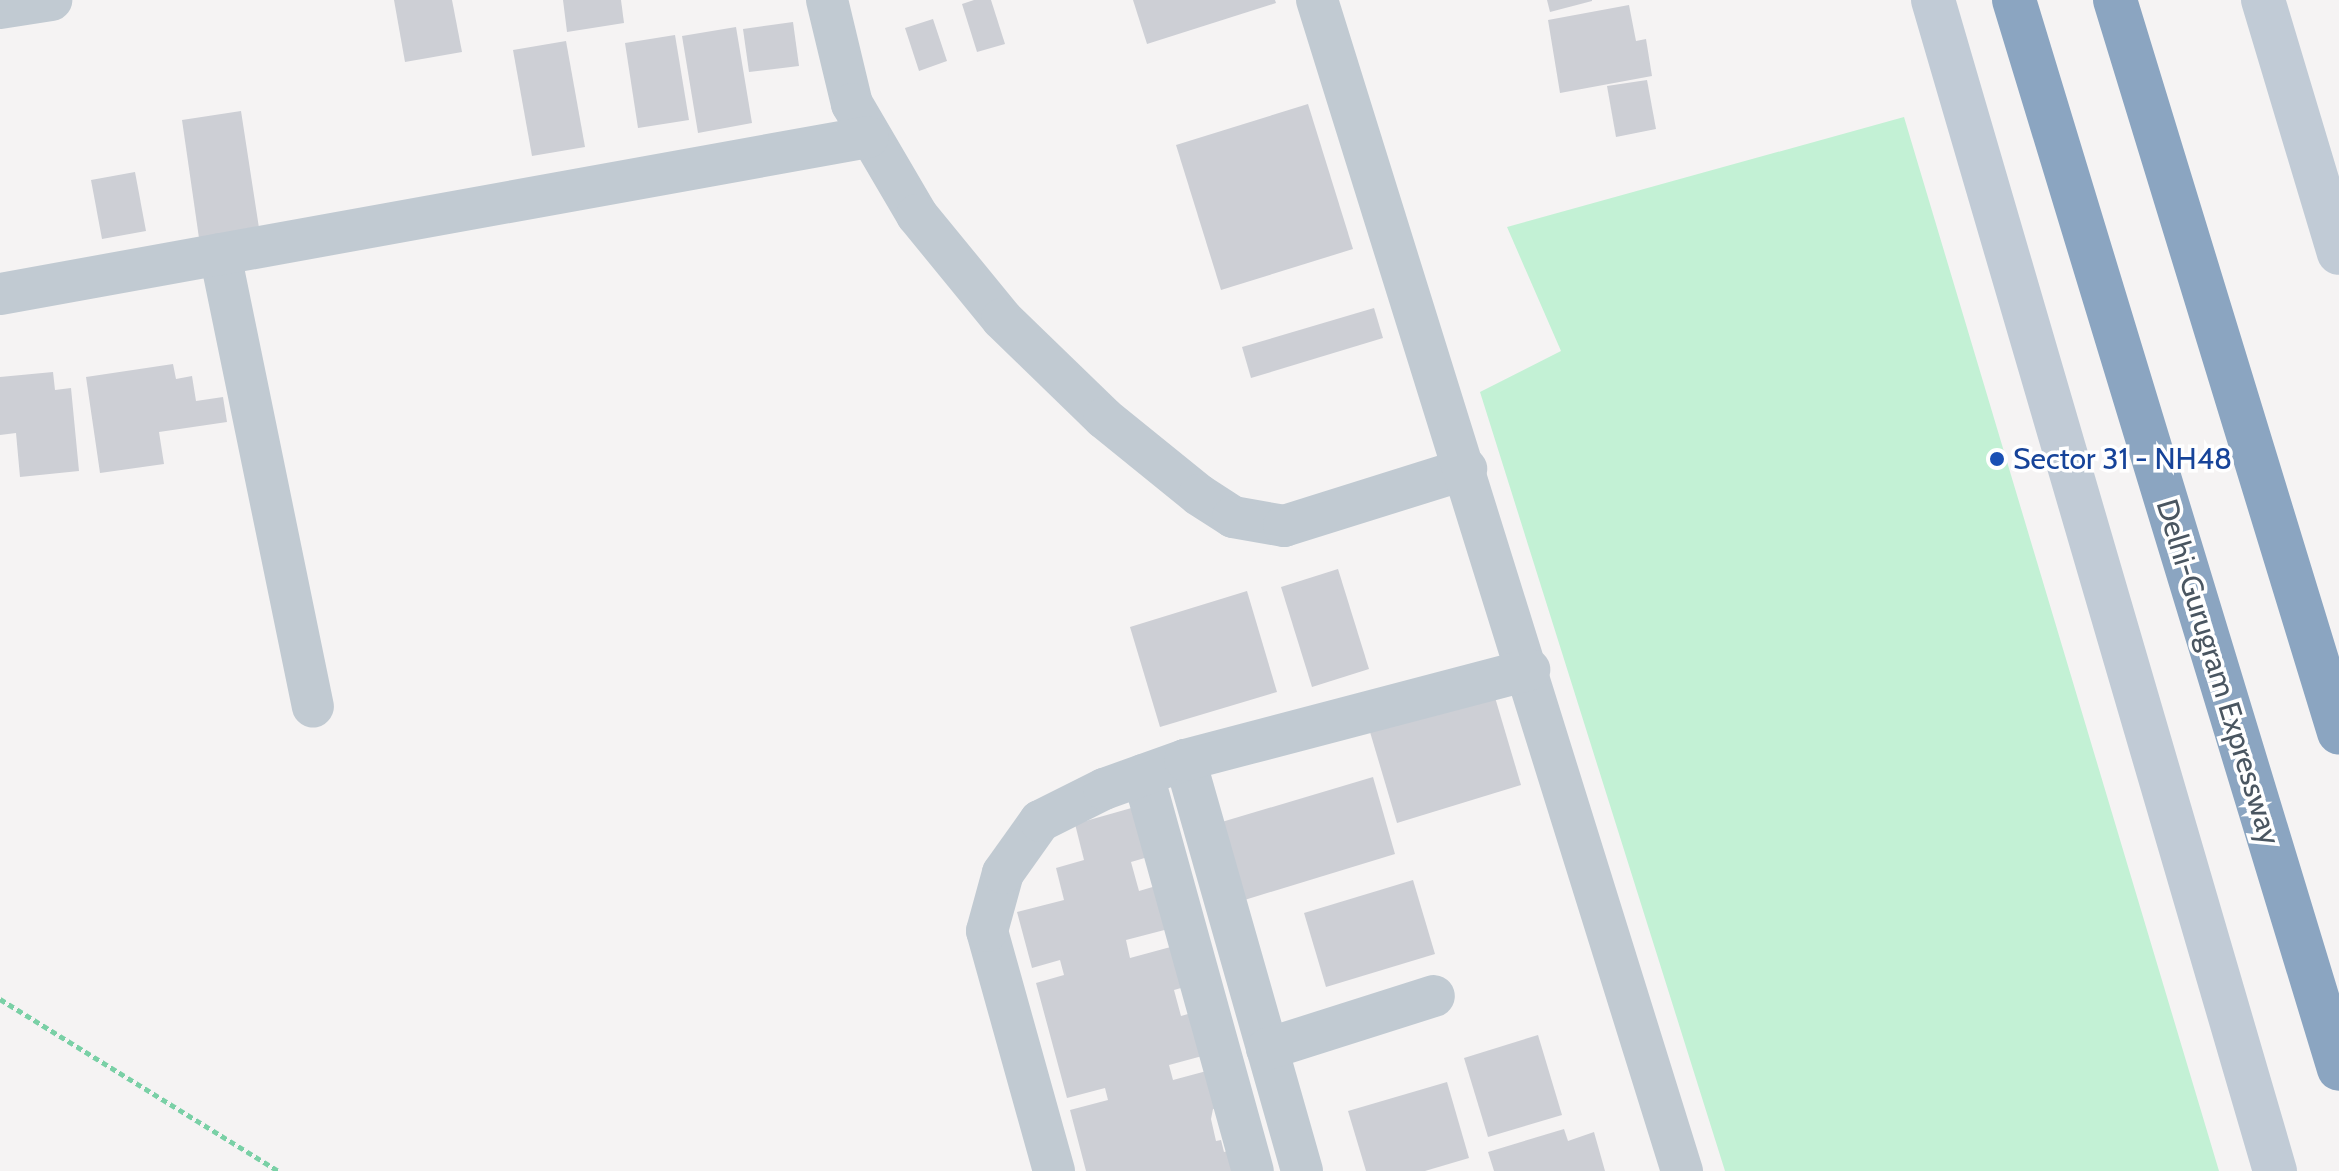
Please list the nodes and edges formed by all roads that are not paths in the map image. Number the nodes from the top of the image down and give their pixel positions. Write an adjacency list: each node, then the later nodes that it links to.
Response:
1 (51, 0): 8 (street)
2 (827, 0): 10 (street)
3 (1317, 0): 14 (street)
4 (1911, 0): 9 (main road)
5 (2014, 0): 22 (highway, Delhi-Gurugram Expressway)
6 (2115, 0): 17 (highway)
7 (2263, 0): 11 (main road)
8 (0, 8)
9 (1939, 20): 27 (main road)
10 (868, 137): 12 (street); 14 (street)
11 (2339, 253)
12 (220, 254): 13 (street); 16 (street)
13 (0, 294)
14 (1466, 469): 15 (street)
15 (1529, 670): 18 (street); 26 (street)
16 (313, 707)
17 (2339, 732)
18 (1185, 760): 19 (street); 21 (street)
19 (1143, 775): 23 (street); 24 (street)
20 (1434, 996): 21 (street)
21 (1267, 1049): 25 (street)
22 (2339, 1069)
23 (1054, 1171)
24 (1253, 1171)
25 (1302, 1171)
26 (1682, 1171)
27 (2275, 1171)

